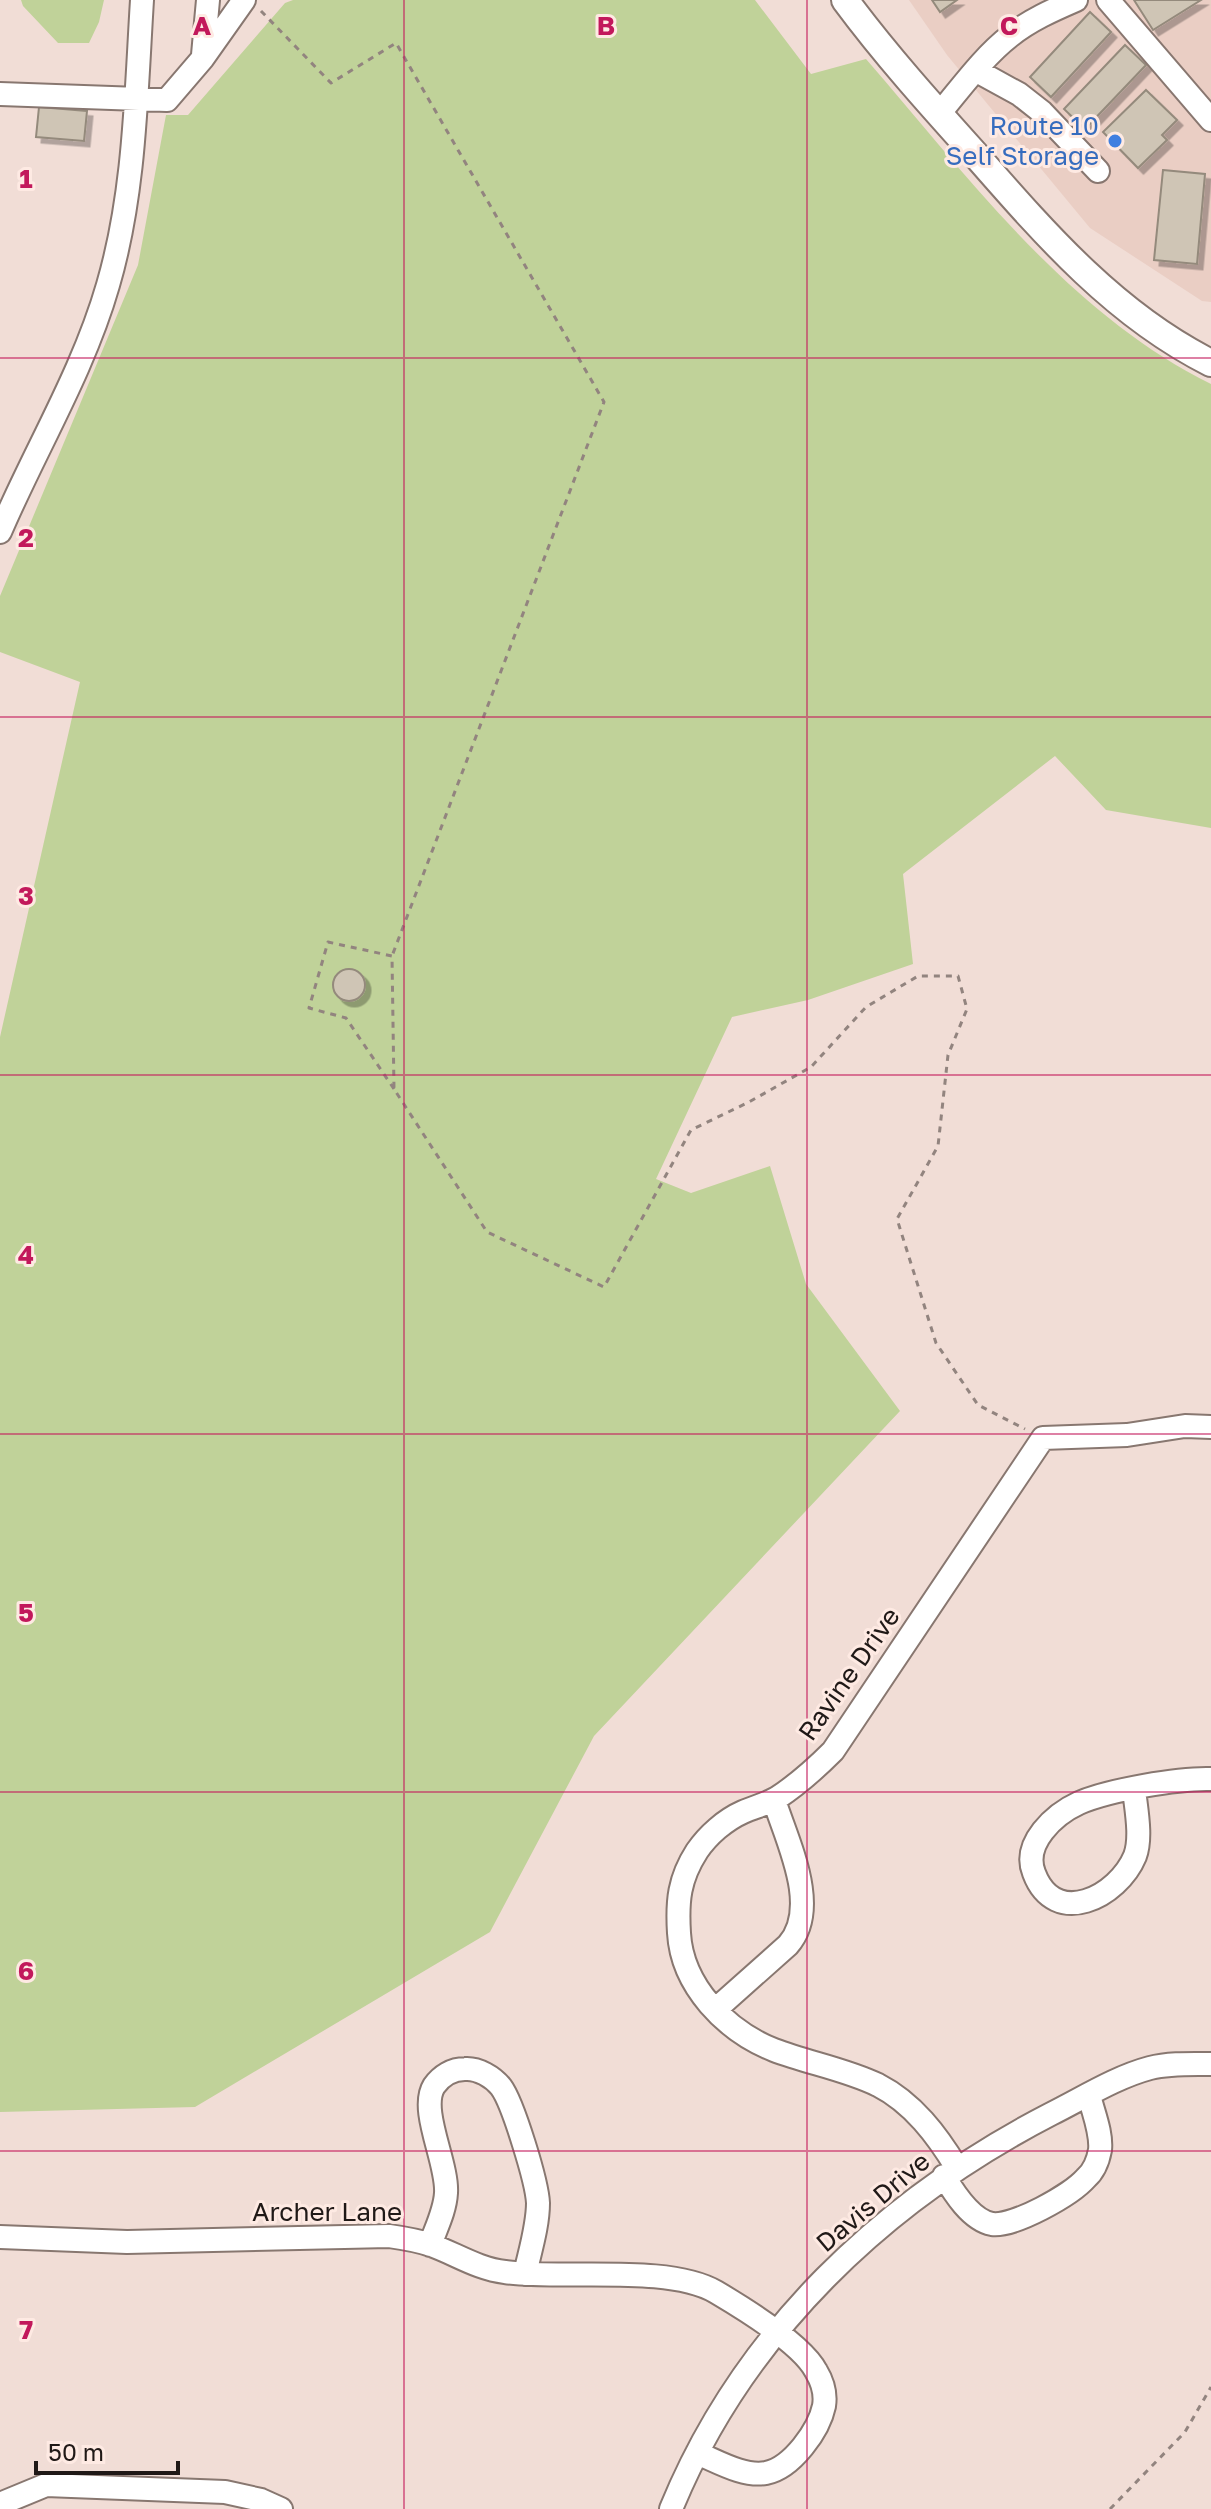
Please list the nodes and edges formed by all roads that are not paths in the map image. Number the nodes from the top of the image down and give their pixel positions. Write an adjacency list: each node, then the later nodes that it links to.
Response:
1 (142, 0): 10 (street)
2 (208, 0): 7 (street)
3 (845, 0): 11 (main road)
4 (1076, 0): 8 (street)
5 (1108, 0): 12 (street)
6 (252, 5): 7 (street)
7 (203, 58): 10 (street)
8 (977, 71): 11 (street); 13 (street)
9 (0, 94): 10 (street)
10 (135, 100): 15 (street)
11 (939, 114): 14 (main road)
12 (1211, 120)
13 (1098, 171)
14 (1211, 363)
15 (0, 532)
16 (1211, 1427): 19 (street, Ravine Drive)
17 (1211, 1779): 18 (street)
18 (1134, 1789): 18 (street)
19 (774, 1800): 20 (street); 20 (street, Ravine Drive)
20 (715, 2010): 23 (street, Ravine Drive)
21 (1211, 2064): 22 (street, Davis Drive)
22 (1089, 2095): 23 (street, Davis Drive); 23 (street, Ravine Drive)
23 (951, 2172): 27 (street, Davis Drive)
24 (0, 2237): 25 (street, Archer Lane)
25 (430, 2245): 26 (street, Archer Lane); 26 (street)
26 (525, 2274): 27 (street, Archer Lane)
27 (776, 2333): 28 (street, Davis Drive); 28 (street, Archer Lane)
28 (697, 2453): 31 (street, Davis Drive)
29 (0, 2504): 30 (street)
30 (281, 2509)
31 (671, 2509)

